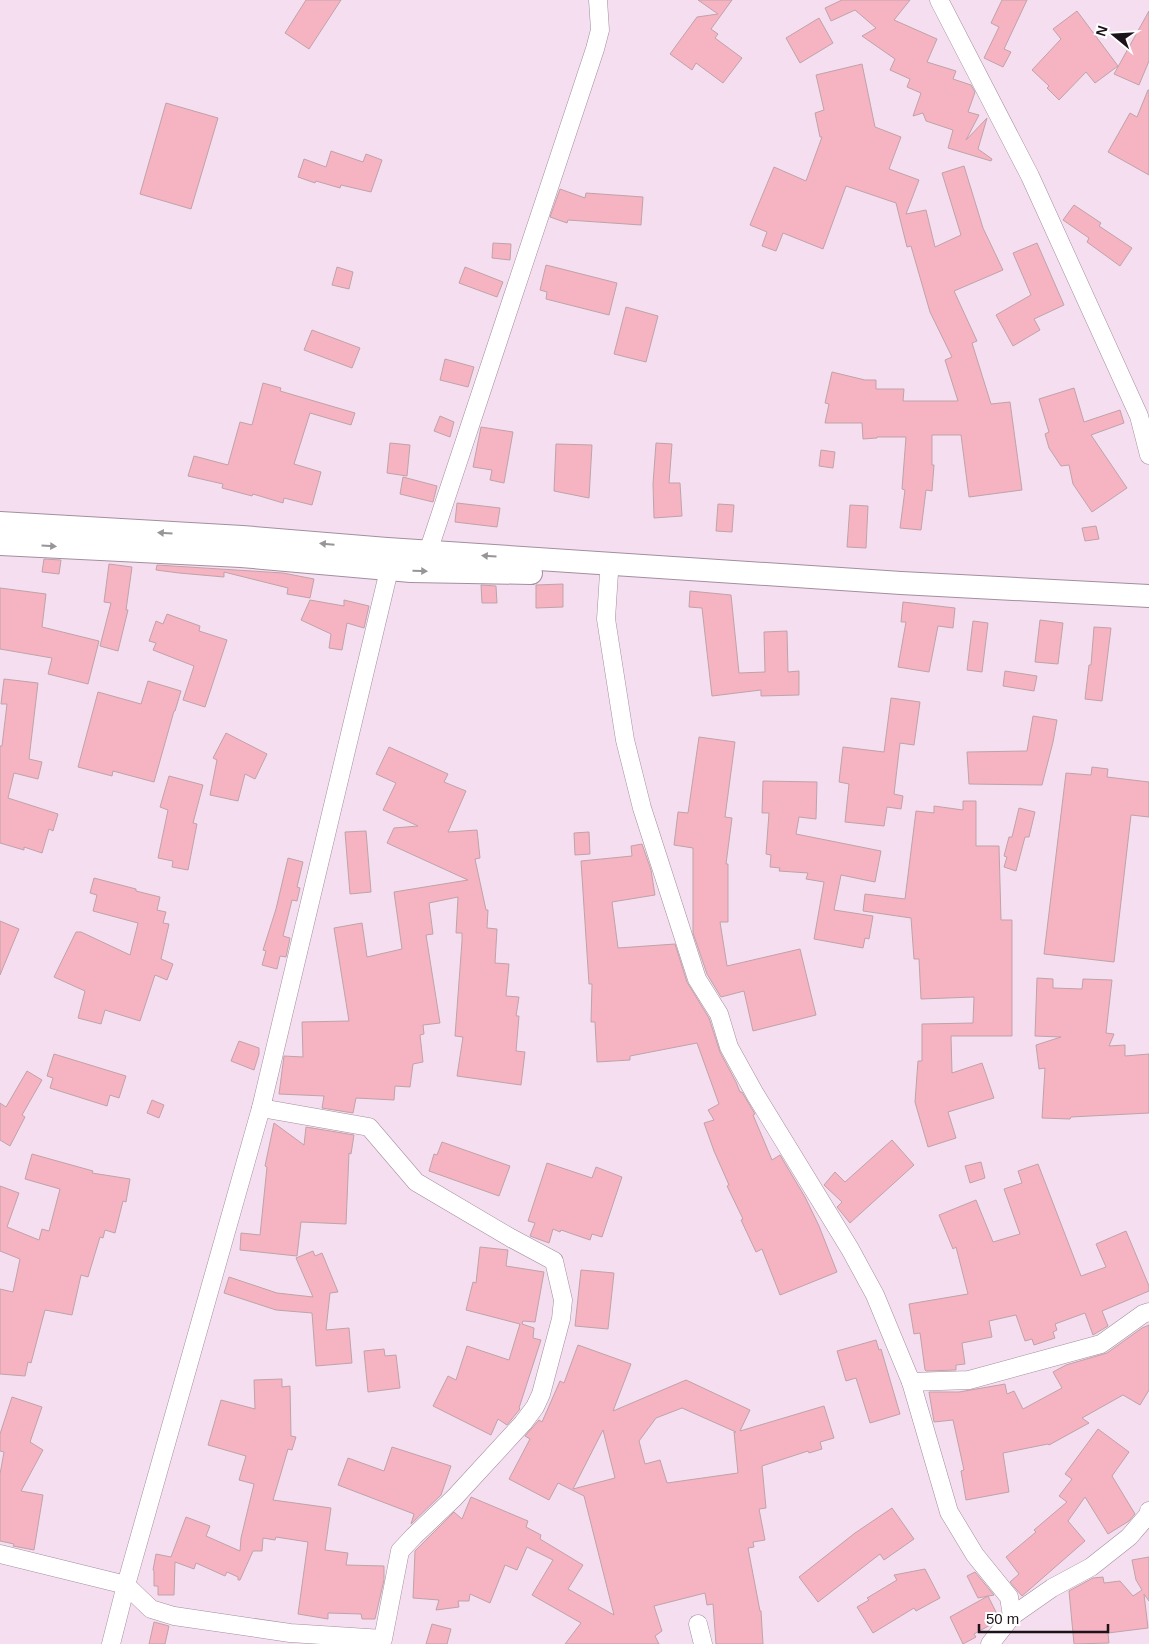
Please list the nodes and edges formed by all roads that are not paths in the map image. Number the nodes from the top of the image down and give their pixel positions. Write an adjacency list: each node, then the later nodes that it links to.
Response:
1 (598, 0): 7 (street)
2 (939, 0): 3 (street)
3 (1149, 455)
4 (0, 522): 6 (street, one-way to 4)
5 (0, 544): 6 (street, one-way to 6)
6 (241, 547): 7 (street, one-way to 6); 8 (street)
7 (428, 552): 10 (street, one-way to 7)
8 (389, 570): 9 (street, one-way to 9); 12 (street)
9 (609, 573): 11 (street); 14 (street)
10 (1149, 596)
11 (1149, 609)
12 (261, 1108): 17 (street); 17 (street)
13 (1149, 1312): 14 (street)
14 (911, 1382): 18 (street)
15 (1149, 1511): 18 (street)
16 (0, 1554): 17 (street)
17 (126, 1585): 20 (street)
18 (1012, 1616): 22 (street)
19 (698, 1624): 21 (street)
20 (111, 1644)
21 (703, 1644)
22 (990, 1644)

